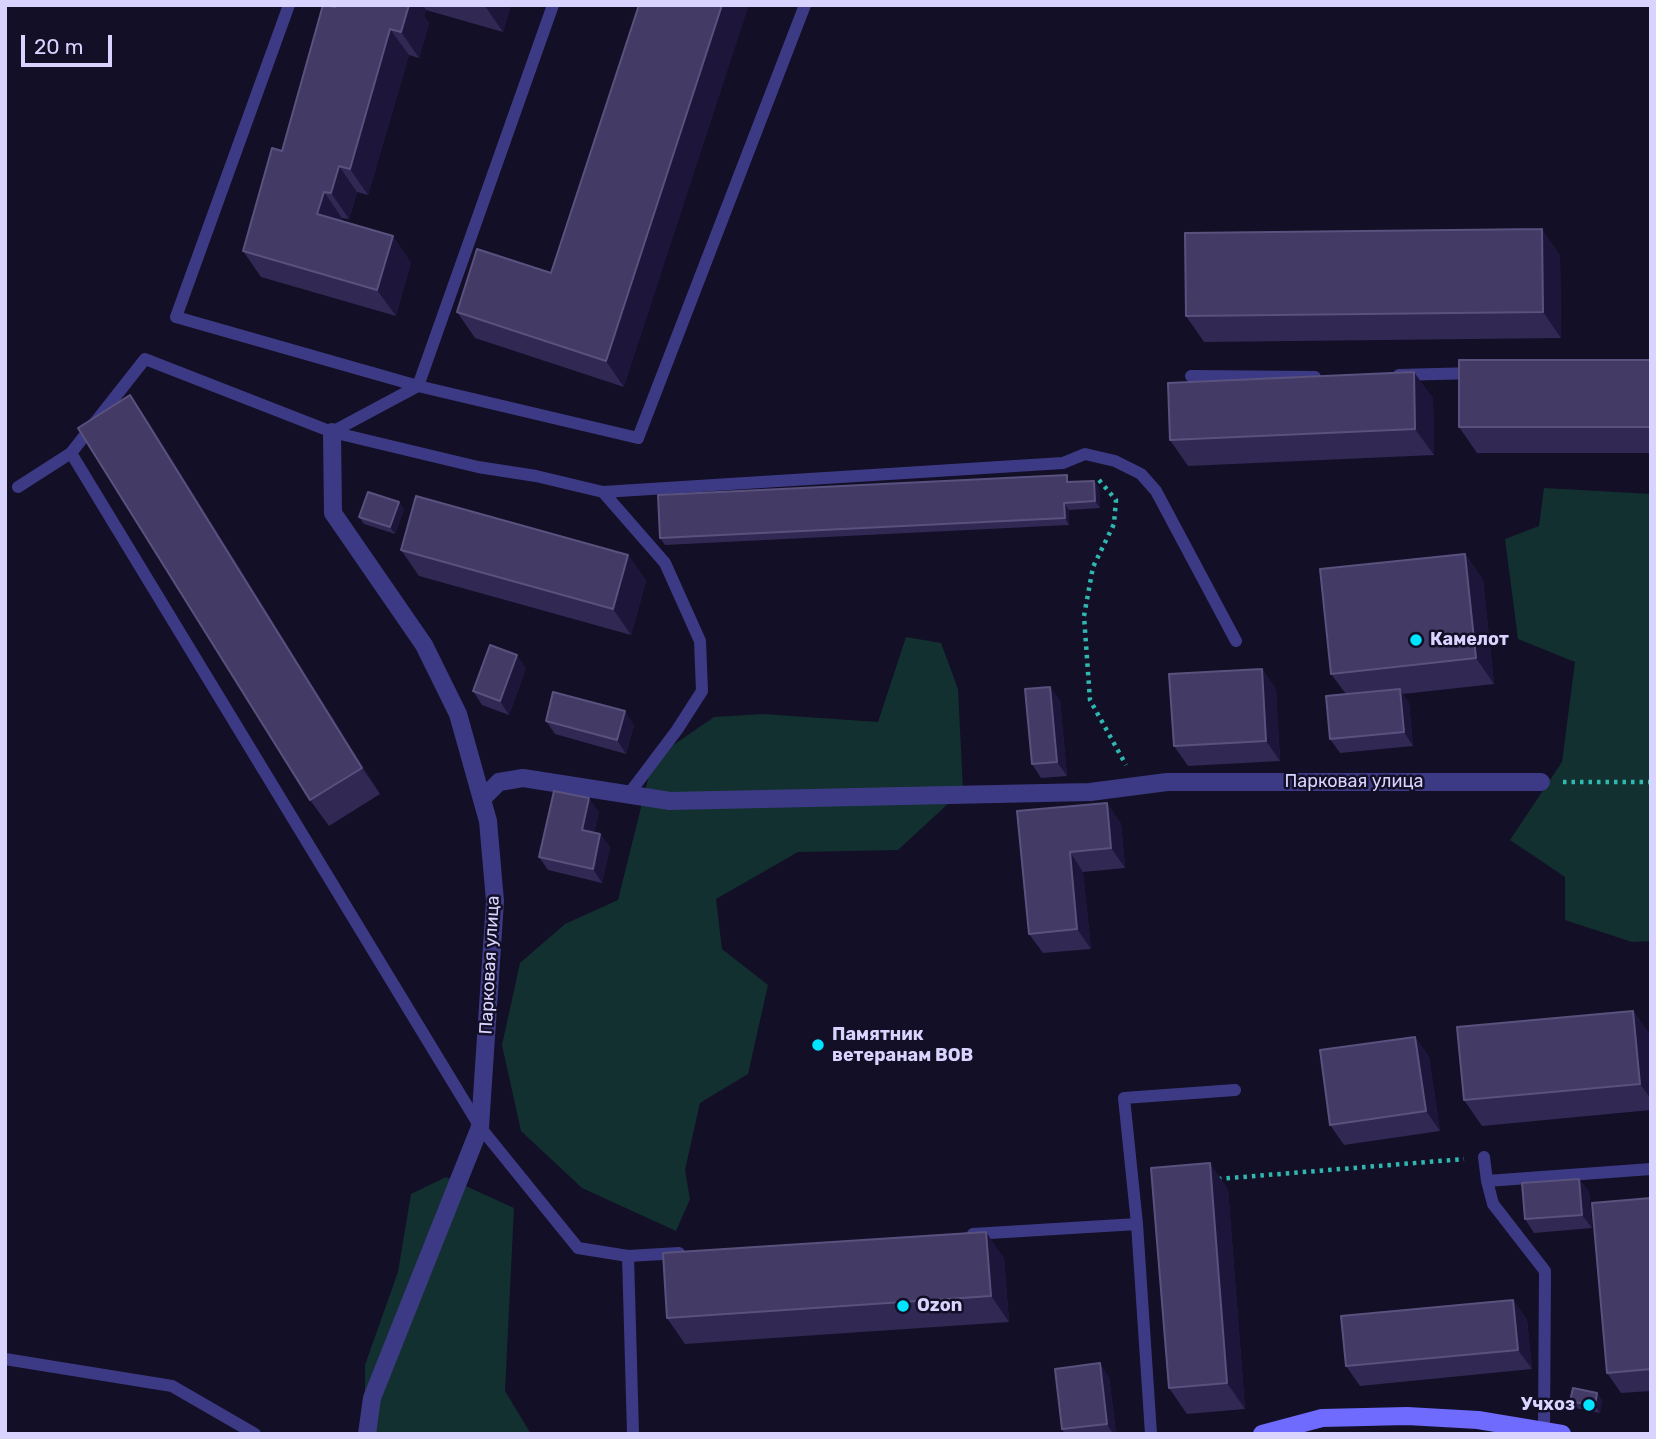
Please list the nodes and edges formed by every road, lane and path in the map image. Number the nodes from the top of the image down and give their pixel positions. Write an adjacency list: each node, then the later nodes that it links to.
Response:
1 (289, 5): 8 (lane)
2 (553, 5): 8 (lane)
3 (805, 5): 8 (lane)
4 (1484, 373): 5 (lane)
5 (1386, 375)
6 (1191, 376): 7 (lane)
7 (1331, 377)
8 (418, 386): 9 (lane)
9 (332, 432): 10 (lane); 13 (lane); 19 (street, Парковая улица)
10 (71, 453): 12 (lane); 21 (lane)
11 (1077, 457): 13 (lane); 14 (lane); 17 (path)
12 (18, 487)
13 (603, 492): 18 (lane)
14 (1236, 641)
15 (1541, 782): 16 (path); 17 (street, Парковая улица)
16 (1651, 782)
17 (1137, 786): 18 (street, Парковая улица)
18 (628, 795): 19 (street, Парковая улица)
19 (483, 798): 21 (street, Парковая улица)
20 (1235, 1090): 26 (lane)
21 (480, 1127): 29 (lane); 33 (street, Парковая улица)
22 (1484, 1157): 24 (path); 25 (lane)
23 (1651, 1169): 25 (lane)
24 (1214, 1179)
25 (1487, 1181): 31 (lane)
26 (1137, 1224): 27 (lane); 35 (lane)
27 (964, 1235)
28 (696, 1252): 29 (lane)
29 (628, 1256): 34 (lane)
30 (5, 1359): 32 (lane)
31 (1544, 1431): 36 (main road); 37 (main road)
32 (255, 1434)
33 (366, 1434)
34 (633, 1434)
35 (1152, 1434)
36 (1262, 1434)
37 (1562, 1434)

